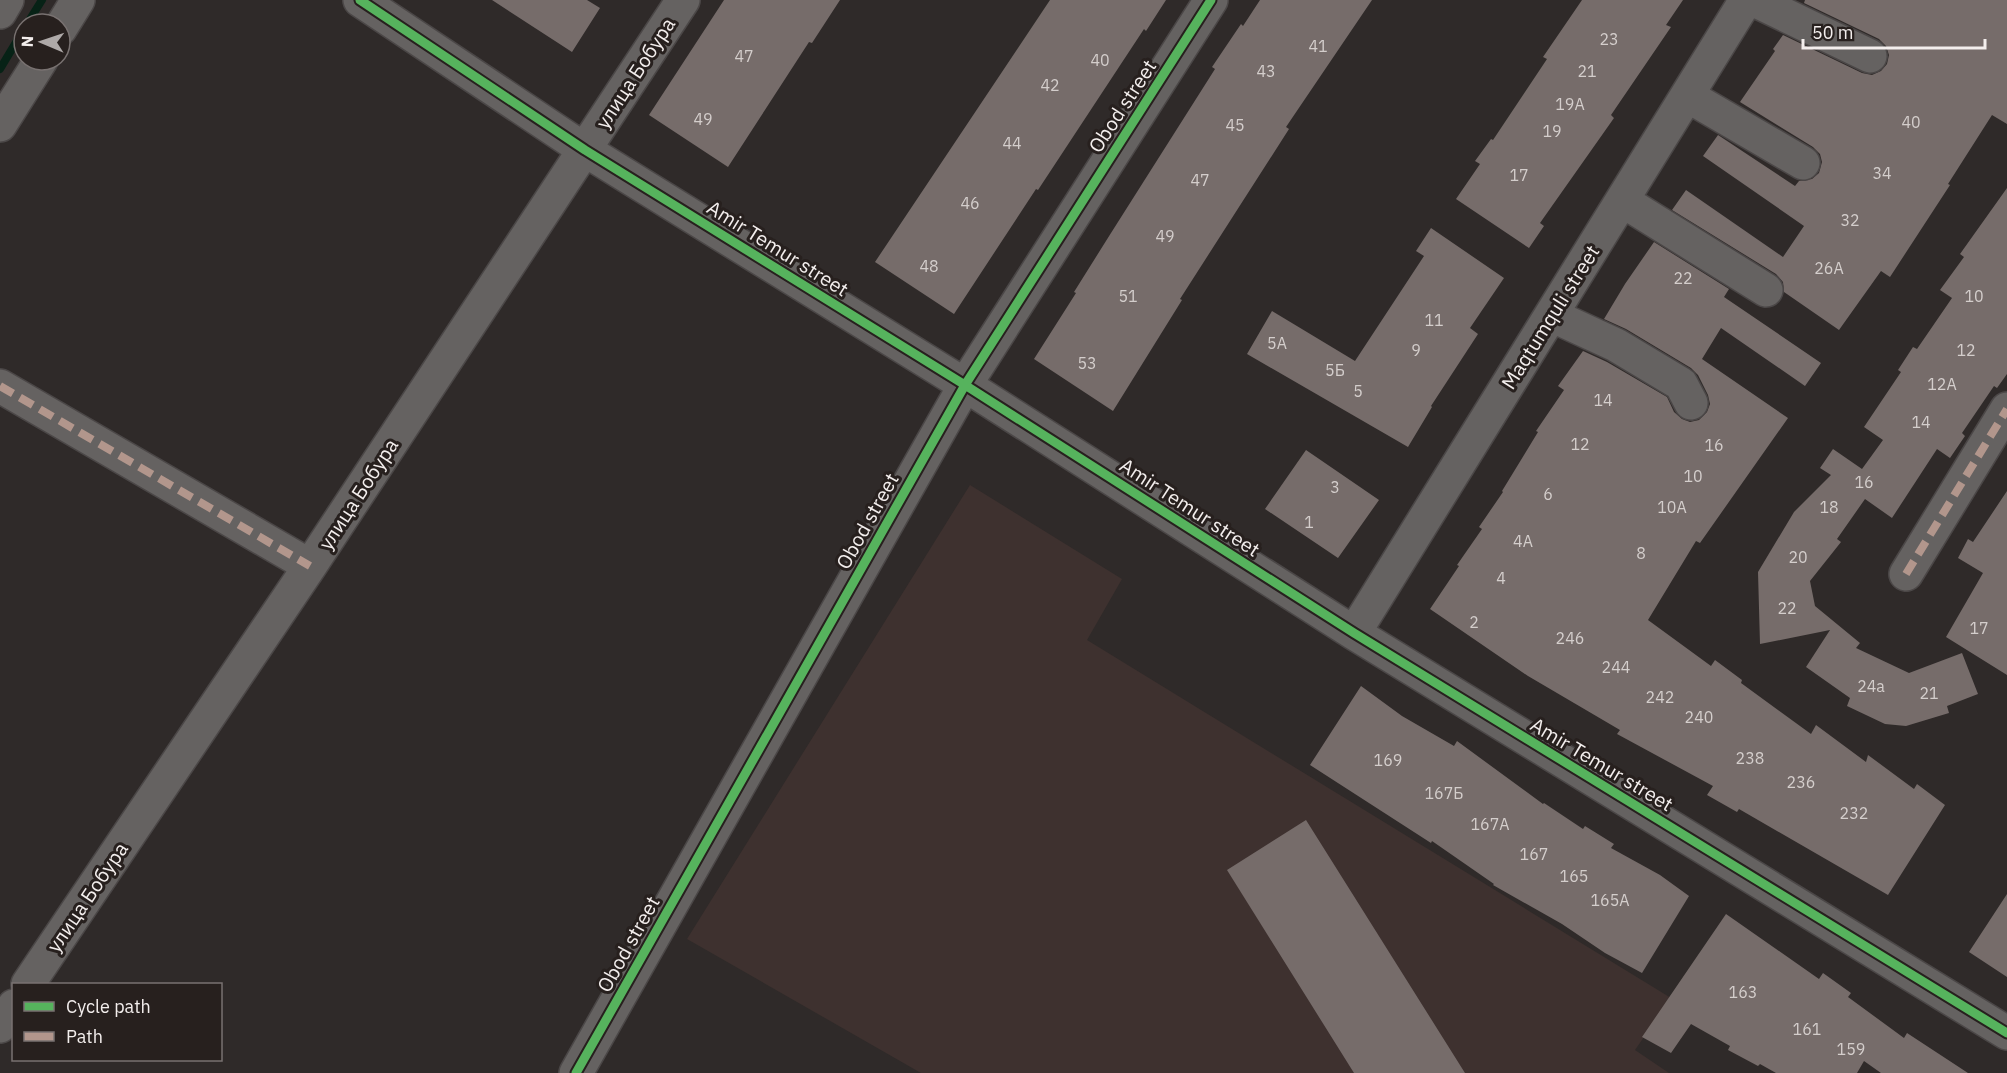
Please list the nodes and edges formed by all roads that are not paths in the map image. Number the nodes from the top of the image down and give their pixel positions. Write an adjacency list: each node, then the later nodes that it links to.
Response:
1 (7, 0): 7 (street)
2 (360, 0): 12 (street, Amir Temur street)
3 (683, 0): 12 (street, улица Бобура)
4 (1211, 0): 17 (street, Obod street)
5 (1746, 0): 10 (street, Maqtumquli street)
6 (1754, 0): 8 (street)
7 (0, 12)
8 (1870, 56)
9 (33, 72): 11 (street)
10 (1688, 96): 13 (street); 14 (street, Maqtumquli street)
11 (0, 125)
12 (585, 150): 17 (street, Amir Temur street); 21 (street, улица Бобура)
13 (1803, 163)
14 (1623, 201): 15 (street); 16 (street, Maqtumquli street)
15 (1766, 290)
16 (1551, 315): 19 (street); 23 (street, Maqtumquli street)
17 (965, 385): 23 (street, Amir Temur street); 28 (street, Obod street)
18 (0, 387): 21 (street)
19 (1691, 403)
20 (2007, 409): 22 (street)
21 (310, 566): 24 (street, улица Бобура)
22 (1906, 574)
23 (1353, 633): 27 (street, Amir Temur street)
24 (29, 983)
25 (12, 1009): 26 (street)
26 (0, 1026)
27 (2007, 1033)
28 (576, 1073)

